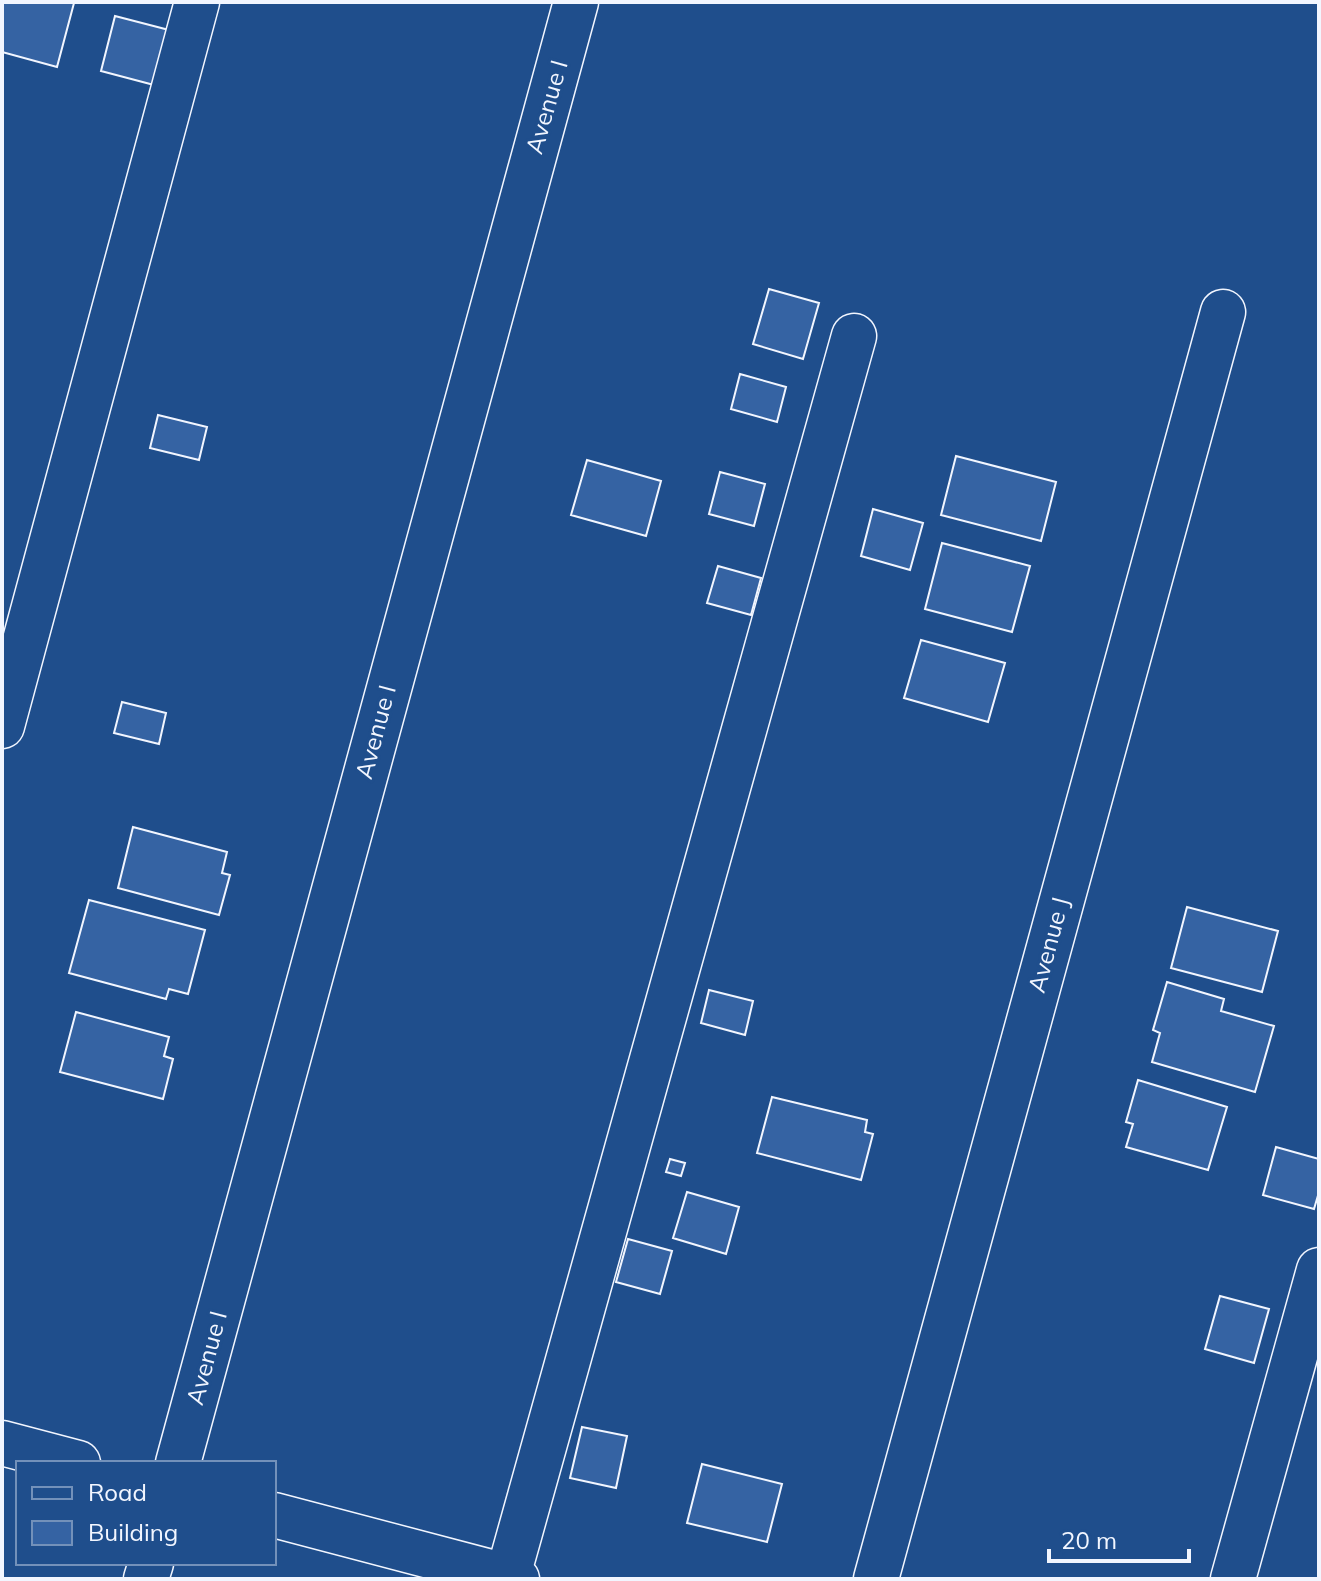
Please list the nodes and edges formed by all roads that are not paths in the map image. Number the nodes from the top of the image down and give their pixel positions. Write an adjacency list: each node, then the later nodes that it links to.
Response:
1 (197, 2): 5 (street)
2 (576, 2): 9 (street, Avenue I)
3 (1223, 312): 12 (street, Avenue J)
4 (854, 336): 11 (street)
5 (2, 726)
6 (1319, 1270): 13 (street)
7 (2, 1443): 8 (street)
8 (70, 1461)
9 (179, 1461)
10 (276, 1516): 11 (street)
11 (511, 1578)
12 (876, 1579)
13 (1233, 1579)

